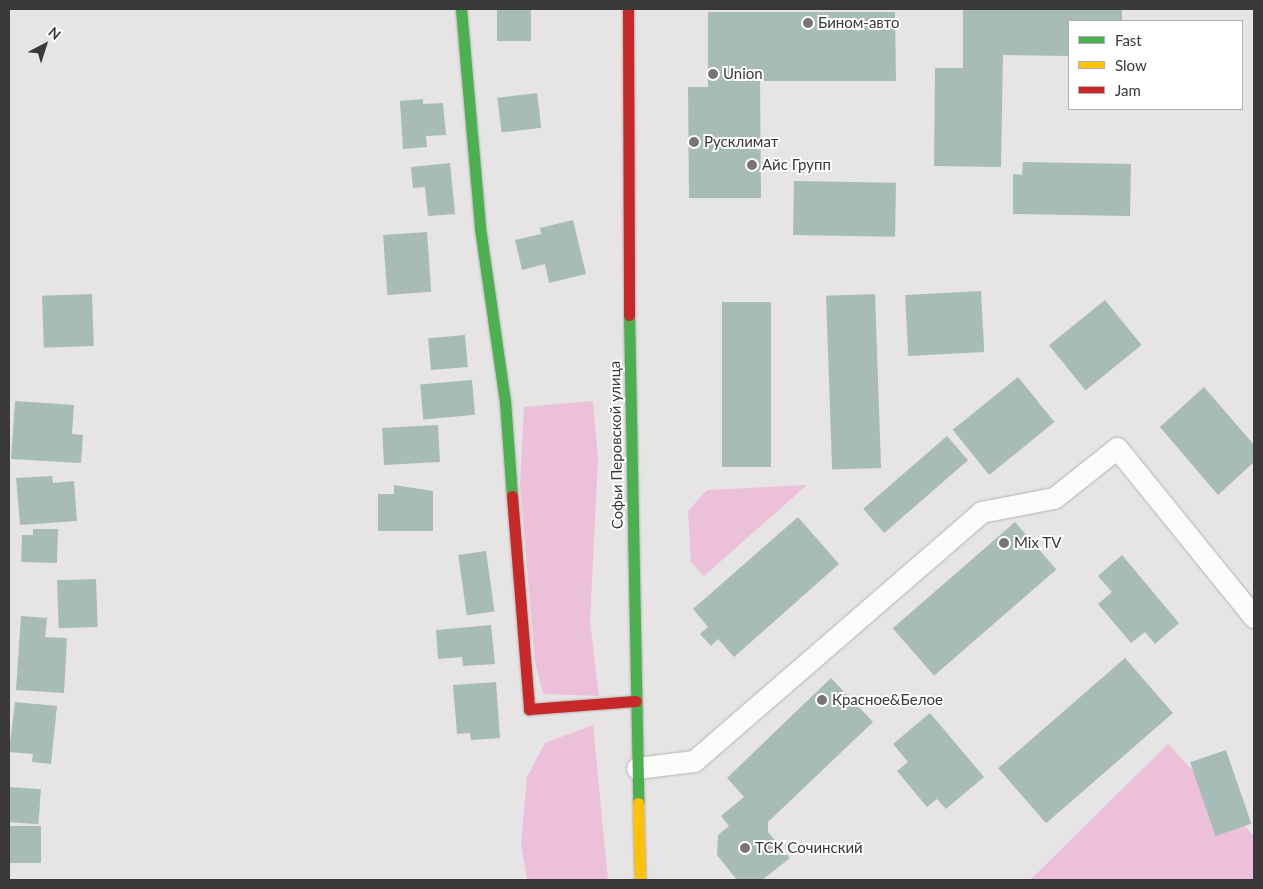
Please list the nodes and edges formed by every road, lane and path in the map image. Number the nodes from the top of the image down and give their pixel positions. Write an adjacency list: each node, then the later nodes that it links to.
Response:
1 (461, 9): 4 (main road)
2 (628, 9): 4 (main road, Софьи Перовской улица)
3 (1254, 617): 5 (street)
4 (636, 701): 5 (main road, Софьи Перовской улица)
5 (637, 768): 6 (main road, Софьи Перовской улица)
6 (640, 880)

